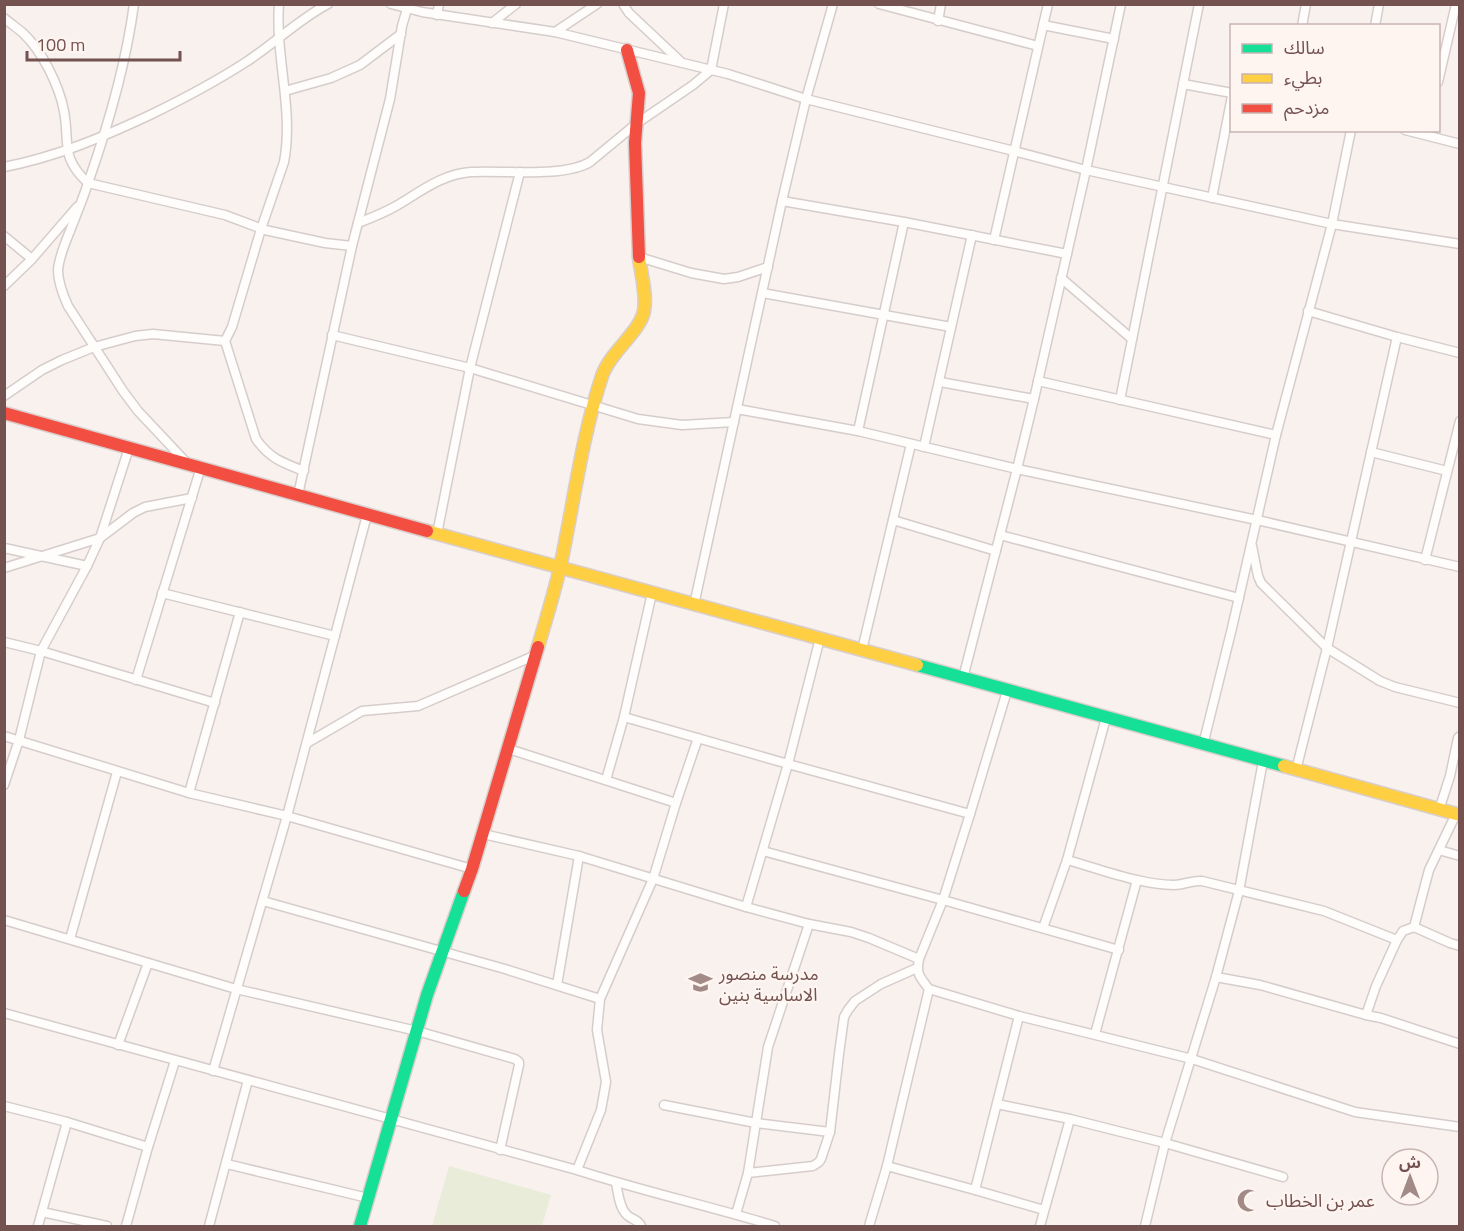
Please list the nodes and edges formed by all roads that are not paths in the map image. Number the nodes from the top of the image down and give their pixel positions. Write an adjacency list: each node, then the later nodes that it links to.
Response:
1 (134, 4): 45 (street)
2 (279, 4): 30 (street)
3 (328, 4): 30 (street)
4 (391, 4): 19 (street)
5 (440, 4): 20 (street)
6 (516, 4): 23 (street)
7 (597, 4): 28 (street)
8 (623, 4): 34 (street)
9 (724, 4): 35 (street)
10 (833, 4): 40 (street)
11 (879, 4): 22 (street)
12 (941, 4): 22 (street)
13 (1048, 4): 26 (street)
14 (1121, 4): 31 (street)
15 (1199, 4): 37 (street)
16 (1306, 4): 24 (street)
17 (1379, 4): 25 (street)
18 (1456, 4): 27 (street)
19 (407, 9): 20 (street); 29 (street)
20 (437, 15): 23 (street)
21 (4, 18): 47 (street)
22 (938, 21): 32 (street)
23 (492, 23): 28 (street)
24 (1302, 24)
25 (1375, 24)
26 (1043, 26): 31 (street); 32 (street)
27 (1455, 29): 36 (street)
28 (555, 32): 33 (street)
29 (401, 34): 38 (street); 58 (street)
30 (279, 38): 38 (street); 45 (street)
31 (1113, 39): 50 (street)
32 (1038, 46): 48 (street)
33 (627, 50): 34 (street); 42 (main road)
34 (682, 63): 35 (street)
35 (711, 70): 40 (street); 42 (street)
36 (1440, 76)
37 (1183, 84): 39 (street); 53 (street)
38 (285, 91): 60 (street)
39 (1230, 95)
40 (806, 99): 48 (street); 55 (street)
41 (1230, 105): 54 (street)
42 (636, 124): 51 (street); 67 (main road)
43 (1351, 132): 59 (street)
44 (1427, 133): 46 (street)
45 (104, 136): 47 (street); 52 (street)
46 (1460, 144)
47 (67, 150): 49 (street); 52 (street)
48 (1014, 150): 50 (street); 63 (street)
49 (4, 167)
50 (1086, 170): 53 (street); 66 (street)
51 (519, 172): 58 (street); 82 (street)
52 (88, 183): 56 (street); 60 (street)
53 (1163, 187): 54 (street); 78 (street)
54 (1212, 198): 59 (street)
55 (782, 201): 57 (street); 69 (street)
56 (82, 202): 68 (street); 80 (street)
57 (904, 222): 61 (street); 74 (street)
58 (358, 223): 65 (street)
59 (1332, 224): 64 (street); 73 (street)
60 (261, 229): 65 (street); 79 (street)
61 (972, 235): 63 (street); 75 (street)
62 (4, 236): 68 (street)
63 (994, 240): 66 (street)
64 (1460, 244)
65 (352, 246): 76 (street)
66 (1067, 254): 70 (street)
67 (639, 257): 69 (street); 88 (main road)
68 (32, 259): 71 (street)
69 (768, 267): 72 (street)
70 (1061, 278): 78 (street); 83 (street)
71 (4, 285)
72 (762, 293): 74 (street); 89 (street)
73 (1308, 310): 77 (street); 94 (street)
74 (883, 314): 75 (street); 93 (street)
75 (951, 327): 84 (street)
76 (333, 336): 82 (street); 102 (street)
77 (1397, 337): 81 (street); 98 (street)
78 (1132, 339): 87 (street)
79 (225, 341): 80 (street); 102 (street)
80 (94, 347): 85 (street); 99 (street)
81 (1460, 353)
82 (470, 368): 88 (street); 109 (street)
83 (1038, 381): 86 (street); 87 (street)
84 (940, 382): 86 (street); 96 (street)
85 (4, 396)
86 (1034, 399): 101 (street)
87 (1120, 400): 94 (street)
88 (593, 406): 92 (street); 119 (main road)
89 (737, 409): 92 (street); 93 (street)
90 (4, 413): 97 (main road)
91 (1460, 421): 103 (street)
92 (734, 422): 125 (street)
93 (858, 431): 95 (street)
94 (1276, 435): 108 (street)
95 (911, 444): 96 (street); 107 (street)
96 (924, 447): 101 (street)
97 (129, 448): 99 (main road); 111 (street)
98 (1371, 452): 103 (street); 112 (street)
99 (187, 464): 100 (main road)
100 (201, 467): 104 (main road); 105 (street)
101 (1017, 469): 108 (street); 110 (street)
102 (304, 471): 104 (street)
103 (1447, 471): 117 (street)
104 (298, 495): 106 (main road)
105 (192, 498): 111 (street); 122 (street)
106 (367, 515): 109 (main road); 127 (street)
107 (893, 520): 115 (street); 131 (street)
108 (1257, 520): 112 (street); 113 (street)
109 (437, 534): 119 (main road)
110 (1000, 535): 115 (street); 124 (street)
111 (100, 538): 116 (street); 118 (street)
112 (1350, 541): 117 (street); 130 (street)
113 (1251, 543): 124 (street); 130 (street)
114 (4, 548): 116 (street)
115 (996, 551): 134 (street)
116 (40, 556): 118 (street); 121 (street)
117 (1425, 560): 120 (street)
118 (87, 566): 132 (street)
119 (560, 567): 123 (main road); 133 (main road)
120 (1460, 567)
121 (4, 568)
122 (162, 593): 126 (street); 135 (street)
123 (652, 593): 125 (main road); 139 (street)
124 (1239, 598): 146 (street)
125 (694, 605): 128 (main road)
126 (240, 612): 127 (street); 137 (street)
127 (335, 636): 145 (street)
128 (820, 638): 131 (main road); 149 (street)
129 (4, 642): 132 (street)
130 (1327, 648): 138 (street); 150 (street)
131 (862, 650): 134 (main road)
132 (41, 651): 135 (street); 144 (street)
133 (536, 656): 145 (street); 147 (main road)
134 (963, 678): 136 (main road)
135 (136, 680): 137 (street)
136 (1007, 691): 140 (main road); 157 (street)
137 (215, 703): 154 (street)
138 (1460, 703)
139 (624, 717): 143 (street); 152 (street)
140 (1106, 718): 146 (main road); 165 (street)
141 (4, 736): 144 (street)
142 (1460, 736): 156 (street)
143 (698, 738): 149 (street); 155 (street)
144 (19, 740): 151 (street); 153 (street)
145 (307, 743): 159 (street)
146 (1203, 745): 148 (main road)
147 (509, 749): 152 (street); 160 (main road)
148 (1263, 761): 150 (main road); 169 (street)
149 (788, 764): 157 (street); 162 (street)
150 (1296, 770): 156 (main road)
151 (117, 772): 154 (street); 177 (street)
152 (606, 780): 155 (street)
153 (4, 785)
154 (189, 793): 159 (street)
155 (676, 803): 167 (street)
156 (1439, 810): 158 (main road)
157 (970, 814): 170 (street)
158 (1458, 815): 161 (street)
159 (287, 816): 166 (street); 171 (street)
160 (483, 834): 163 (street); 166 (main road)
161 (1439, 850): 164 (street); 175 (street)
162 (763, 851): 170 (street); 172 (street)
163 (579, 856): 167 (street); 186 (street)
164 (1460, 856)
165 (1068, 860): 168 (street); 176 (street)
166 (472, 869): 181 (main road)
167 (653, 879): 172 (street); 189 (street)
168 (1137, 880): 169 (street); 180 (street)
169 (1239, 891): 178 (street); 185 (street)
170 (943, 900): 176 (street); 182 (street)
171 (262, 901): 181 (street); 187 (street)
172 (746, 907): 174 (street)
173 (4, 920): 177 (street)
174 (808, 924): 182 (street); 207 (street)
175 (1414, 927): 178 (street); 179 (street)
176 (1043, 928): 180 (street)
177 (70, 939): 183 (street)
178 (1397, 939): 191 (street)
179 (1460, 946)
180 (1119, 950): 194 (street)
181 (442, 952): 186 (street); 193 (main road)
182 (920, 959): 184 (street)
183 (148, 963): 187 (street); 196 (street)
184 (917, 968): 188 (street); 209 (street)
185 (1216, 978): 191 (street); 197 (street)
186 (557, 985): 189 (street)
187 (236, 989): 193 (street); 199 (street)
188 (929, 989): 192 (street); 214 (street)
189 (600, 999): 215 (street)
190 (5, 1014): 196 (street)
191 (1366, 1015): 195 (street)
192 (1019, 1016): 194 (street); 201 (street)
193 (417, 1031): 204 (main road); 212 (street)
194 (1095, 1034): 197 (street)
195 (1460, 1044)
196 (118, 1045): 198 (street)
197 (1192, 1059): 208 (street); 210 (street)
198 (175, 1061): 199 (street); 211 (street)
199 (213, 1071): 200 (street)
200 (248, 1080): 204 (street); 213 (street)
201 (997, 1104): 205 (street); 219 (street)
202 (664, 1105): 207 (street)
203 (4, 1106): 206 (street)
204 (390, 1119): 212 (street); 220 (main road)
205 (1070, 1119): 210 (street); 221 (street)
206 (67, 1122): 211 (street); 222 (street)
207 (756, 1123): 209 (street); 216 (street)
208 (1460, 1128)
209 (830, 1132): 216 (street)
210 (1165, 1143): 217 (street); 233 (street)
211 (148, 1147): 226 (street)
212 (500, 1150): 215 (street)
213 (226, 1164): 220 (street); 227 (street)
214 (887, 1166): 219 (street); 231 (street)
215 (577, 1170): 218 (street)
216 (748, 1173): 223 (street)
217 (1283, 1177)
218 (616, 1183): 223 (street); 229 (street)
219 (975, 1190): 221 (street)
220 (368, 1198): 228 (main road)
221 (1044, 1210): 232 (street)
222 (42, 1212): 224 (street); 225 (street)
223 (736, 1214): 230 (street)
224 (38, 1227)
225 (107, 1227)
226 (126, 1227)
227 (209, 1227)
228 (360, 1227)
229 (641, 1227)
230 (775, 1227)
231 (869, 1227)
232 (1040, 1227)
233 (1145, 1227)

